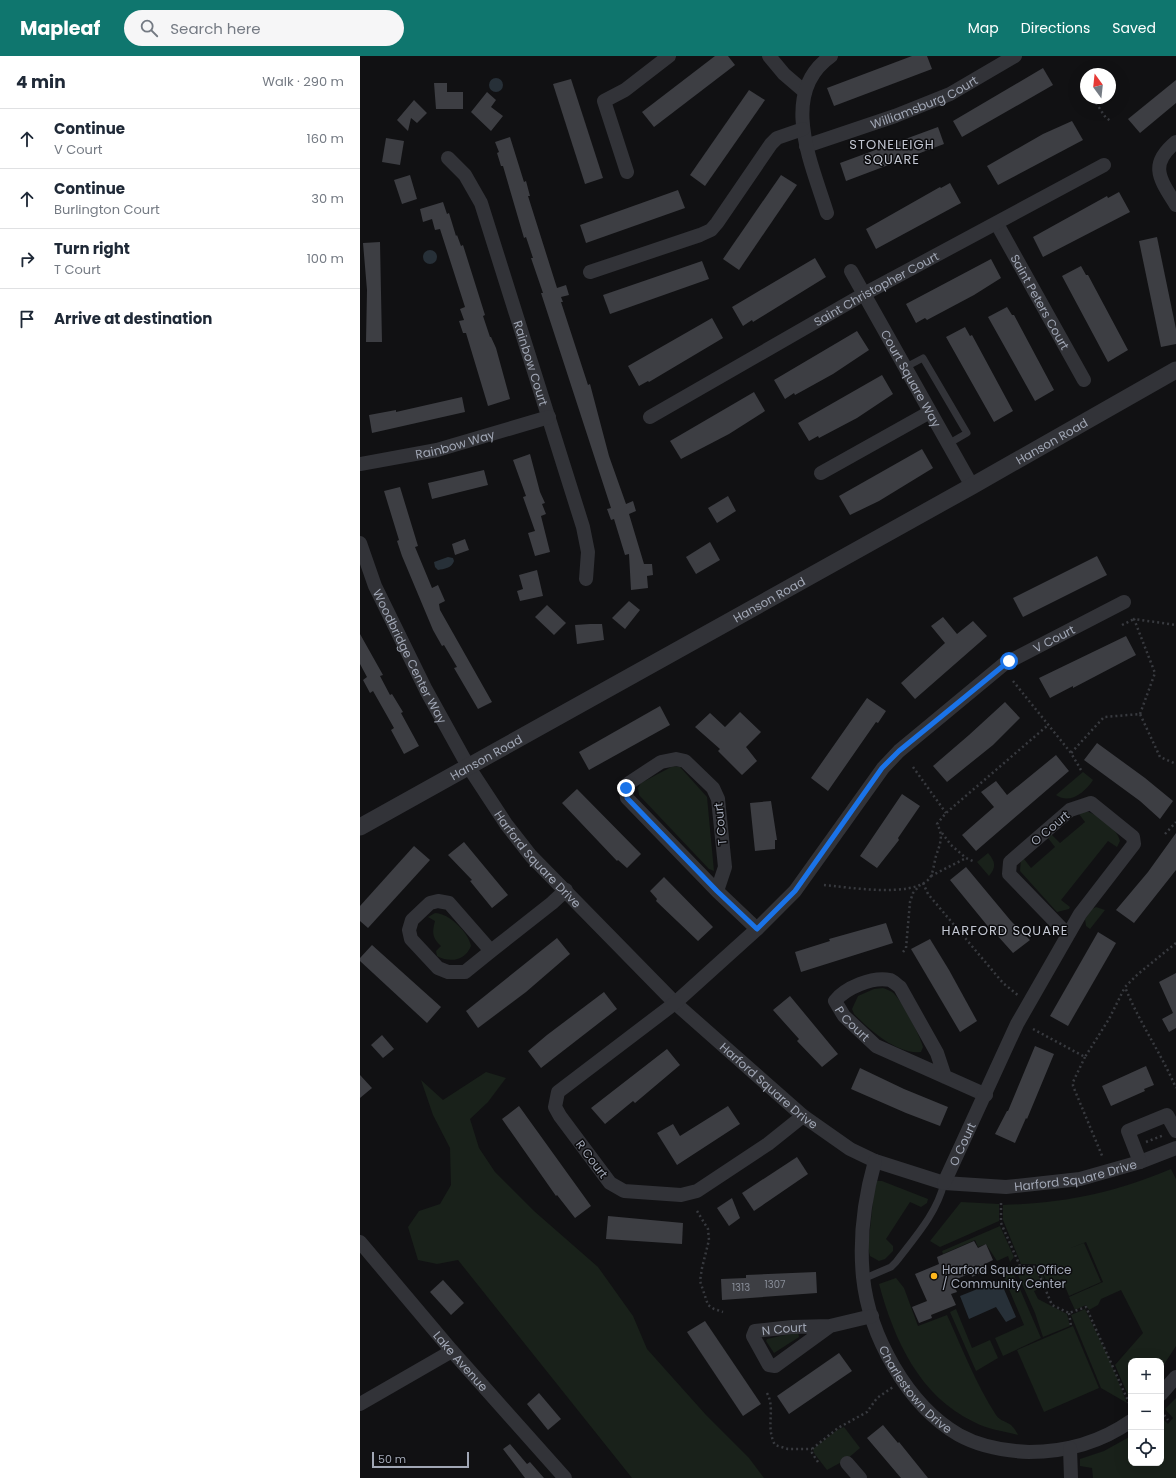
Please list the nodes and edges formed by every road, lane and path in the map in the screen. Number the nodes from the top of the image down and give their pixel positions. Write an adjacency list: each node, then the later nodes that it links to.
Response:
1 (669, 56): 13 (street)
2 (769, 56): 5 (street)
3 (831, 56): 5 (street)
4 (1015, 56): 10 (street, Williamsburg Court)
5 (805, 92): 8 (street)
6 (1097, 104): 7 (path)
7 (1111, 121)
8 (803, 129): 10 (street); 18 (street)
9 (1176, 142): 14 (street)
10 (806, 146): 15 (street)
11 (448, 158): 24 (street, Rainbow Court)
12 (1104, 165): 16 (street, Saint Christopher Court)
13 (627, 172)
14 (1176, 205)
15 (827, 213)
16 (997, 224): 19 (street, Saint Christopher Court); 22 (street, Saint Peters Court)
17 (851, 271): 19 (street, Court Square Way)
18 (590, 272)
19 (864, 294): 20 (street, Court Square Way); 25 (street, Saint Christopher Court)
20 (906, 367): 23 (street, Court Square Way); 26 (lane)
21 (1176, 370): 29 (street, Hanson Road)
22 (1084, 380)
23 (930, 412): 26 (street, Court Square Way); 28 (street)
24 (549, 417): 27 (street, Rainbow Way); 31 (street, Rainbow Court)
25 (650, 417)
26 (948, 444): 29 (street, Court Square Way)
27 (360, 464)
28 (821, 473)
29 (972, 486): 41 (street, Hanson Road)
30 (360, 543): 41 (street, Woodbridge Center Way)
31 (586, 579)
32 (1124, 602): 56 (street, V Court)
33 (1134, 619): 34 (path); 35 (path); 37 (path)
34 (1122, 625)
35 (1176, 625)
36 (1013, 681): 38 (path)
37 (1140, 714): 39 (path); 40 (path)
38 (1047, 726): 39 (path); 44 (path)
39 (1071, 753): 43 (path)
40 (1176, 764)
41 (468, 766): 46 (street, Hanson Road); 54 (street, Harford Square Drive)
42 (913, 767): 44 (path)
43 (1081, 770)
44 (946, 813): 47 (path)
45 (1176, 822): 48 (path)
46 (360, 827)
47 (942, 832): 49 (path); 51 (path)
48 (1165, 834)
49 (966, 858): 50 (path); 51 (path)
50 (975, 862)
51 (930, 876): 52 (path)
52 (922, 884): 53 (path); 61 (path); 63 (path)
53 (824, 885)
54 (566, 890): 60 (street); 64 (street, Harford Square Drive)
55 (717, 891): 55 (street, T Court); 56 (street, T Court)
56 (757, 929): 64 (street, R Court)
57 (1068, 935): 57 (street, O Court); 63 (street, O Court)
58 (1175, 944): 59 (path); 62 (path)
59 (1176, 950)
60 (491, 951): 60 (street)
61 (903, 952)
62 (1126, 987): 66 (path); 68 (path)
63 (1030, 1002): 69 (street, O Court)
64 (675, 1003): 70 (street, Harford Square Drive); 70 (street, R Court)
65 (1033, 1029): 66 (path)
66 (1085, 1057): 74 (path)
67 (945, 1077): 67 (street, P Court); 69 (street, P Court)
68 (1176, 1088)
69 (986, 1095): 77 (street, O Court)
70 (803, 1116): 75 (street, Harford Square Drive)
71 (1172, 1133): 72 (path); 76 (street)
72 (1141, 1144)
73 (1176, 1148): 76 (street, Harford Square Drive)
74 (1103, 1158)
75 (875, 1161): 77 (street, Harford Square Drive); 81 (street, Charlestown Drive)
76 (1140, 1162): 77 (street, Harford Square Drive)
77 (944, 1183): 81 (lane)
78 (1001, 1203): 83 (path)
79 (697, 1211): 82 (path)
80 (360, 1242): 87 (street, Lake Avenue)
81 (863, 1278): 84 (street, Charlestown Drive)
82 (723, 1312)
83 (1069, 1313): 86 (path); 92 (path)
84 (872, 1316): 85 (street, N Court); 97 (street, Charlestown Drive)
85 (830, 1326): 85 (street, N Court)
86 (1072, 1326)
87 (452, 1351): 93 (street); 101 (street, Lake Avenue)
88 (1176, 1377): 90 (street)
89 (893, 1387): 98 (path)
90 (1164, 1391)
91 (767, 1393): 98 (path)
92 (1128, 1401)
93 (360, 1404)
94 (1164, 1415): 95 (path)
95 (1168, 1420)
96 (1128, 1423): 97 (street, Charlestown Drive)
97 (1070, 1448): 103 (street)
98 (812, 1449): 99 (path)
99 (818, 1462)
100 (847, 1463): 102 (street)
101 (565, 1478)
102 (860, 1478)
103 (1071, 1478)

